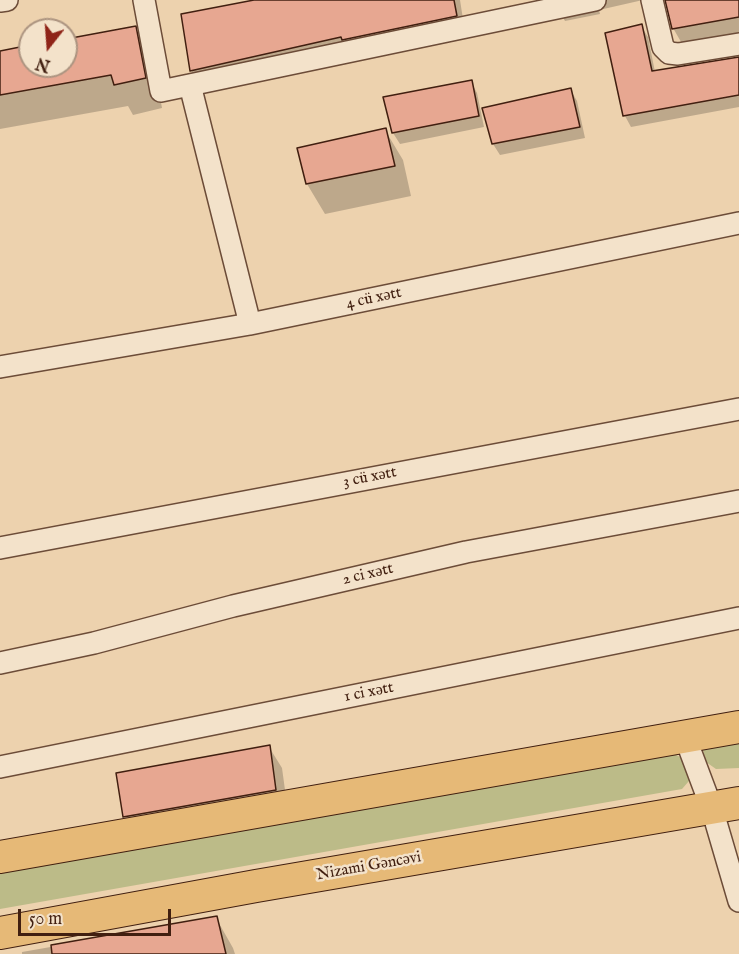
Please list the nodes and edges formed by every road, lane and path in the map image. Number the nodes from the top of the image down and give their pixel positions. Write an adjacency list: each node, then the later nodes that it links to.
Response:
1 (7, 0): 5 (street)
2 (144, 0): 7 (street)
3 (595, 0): 7 (street)
4 (652, 0): 6 (street)
5 (0, 1)
6 (739, 44)
7 (190, 85): 9 (street)
8 (739, 223): 9 (street, 4 cü xətt)
9 (250, 324): 10 (street, 4 cü xətt)
10 (0, 367)
11 (739, 409): 13 (street, 3 cü xətt)
12 (739, 501): 15 (street, 2 ci xətt)
13 (0, 548)
14 (739, 618): 18 (street, 1 ci xətt)
15 (0, 663)
16 (739, 727): 17 (main road)
17 (685, 737): 19 (street); 20 (main road)
18 (0, 767)
19 (726, 806): 21 (street); 22 (main road, Nizami Gəncəvi)
20 (0, 857)
21 (739, 901)
22 (0, 933)

